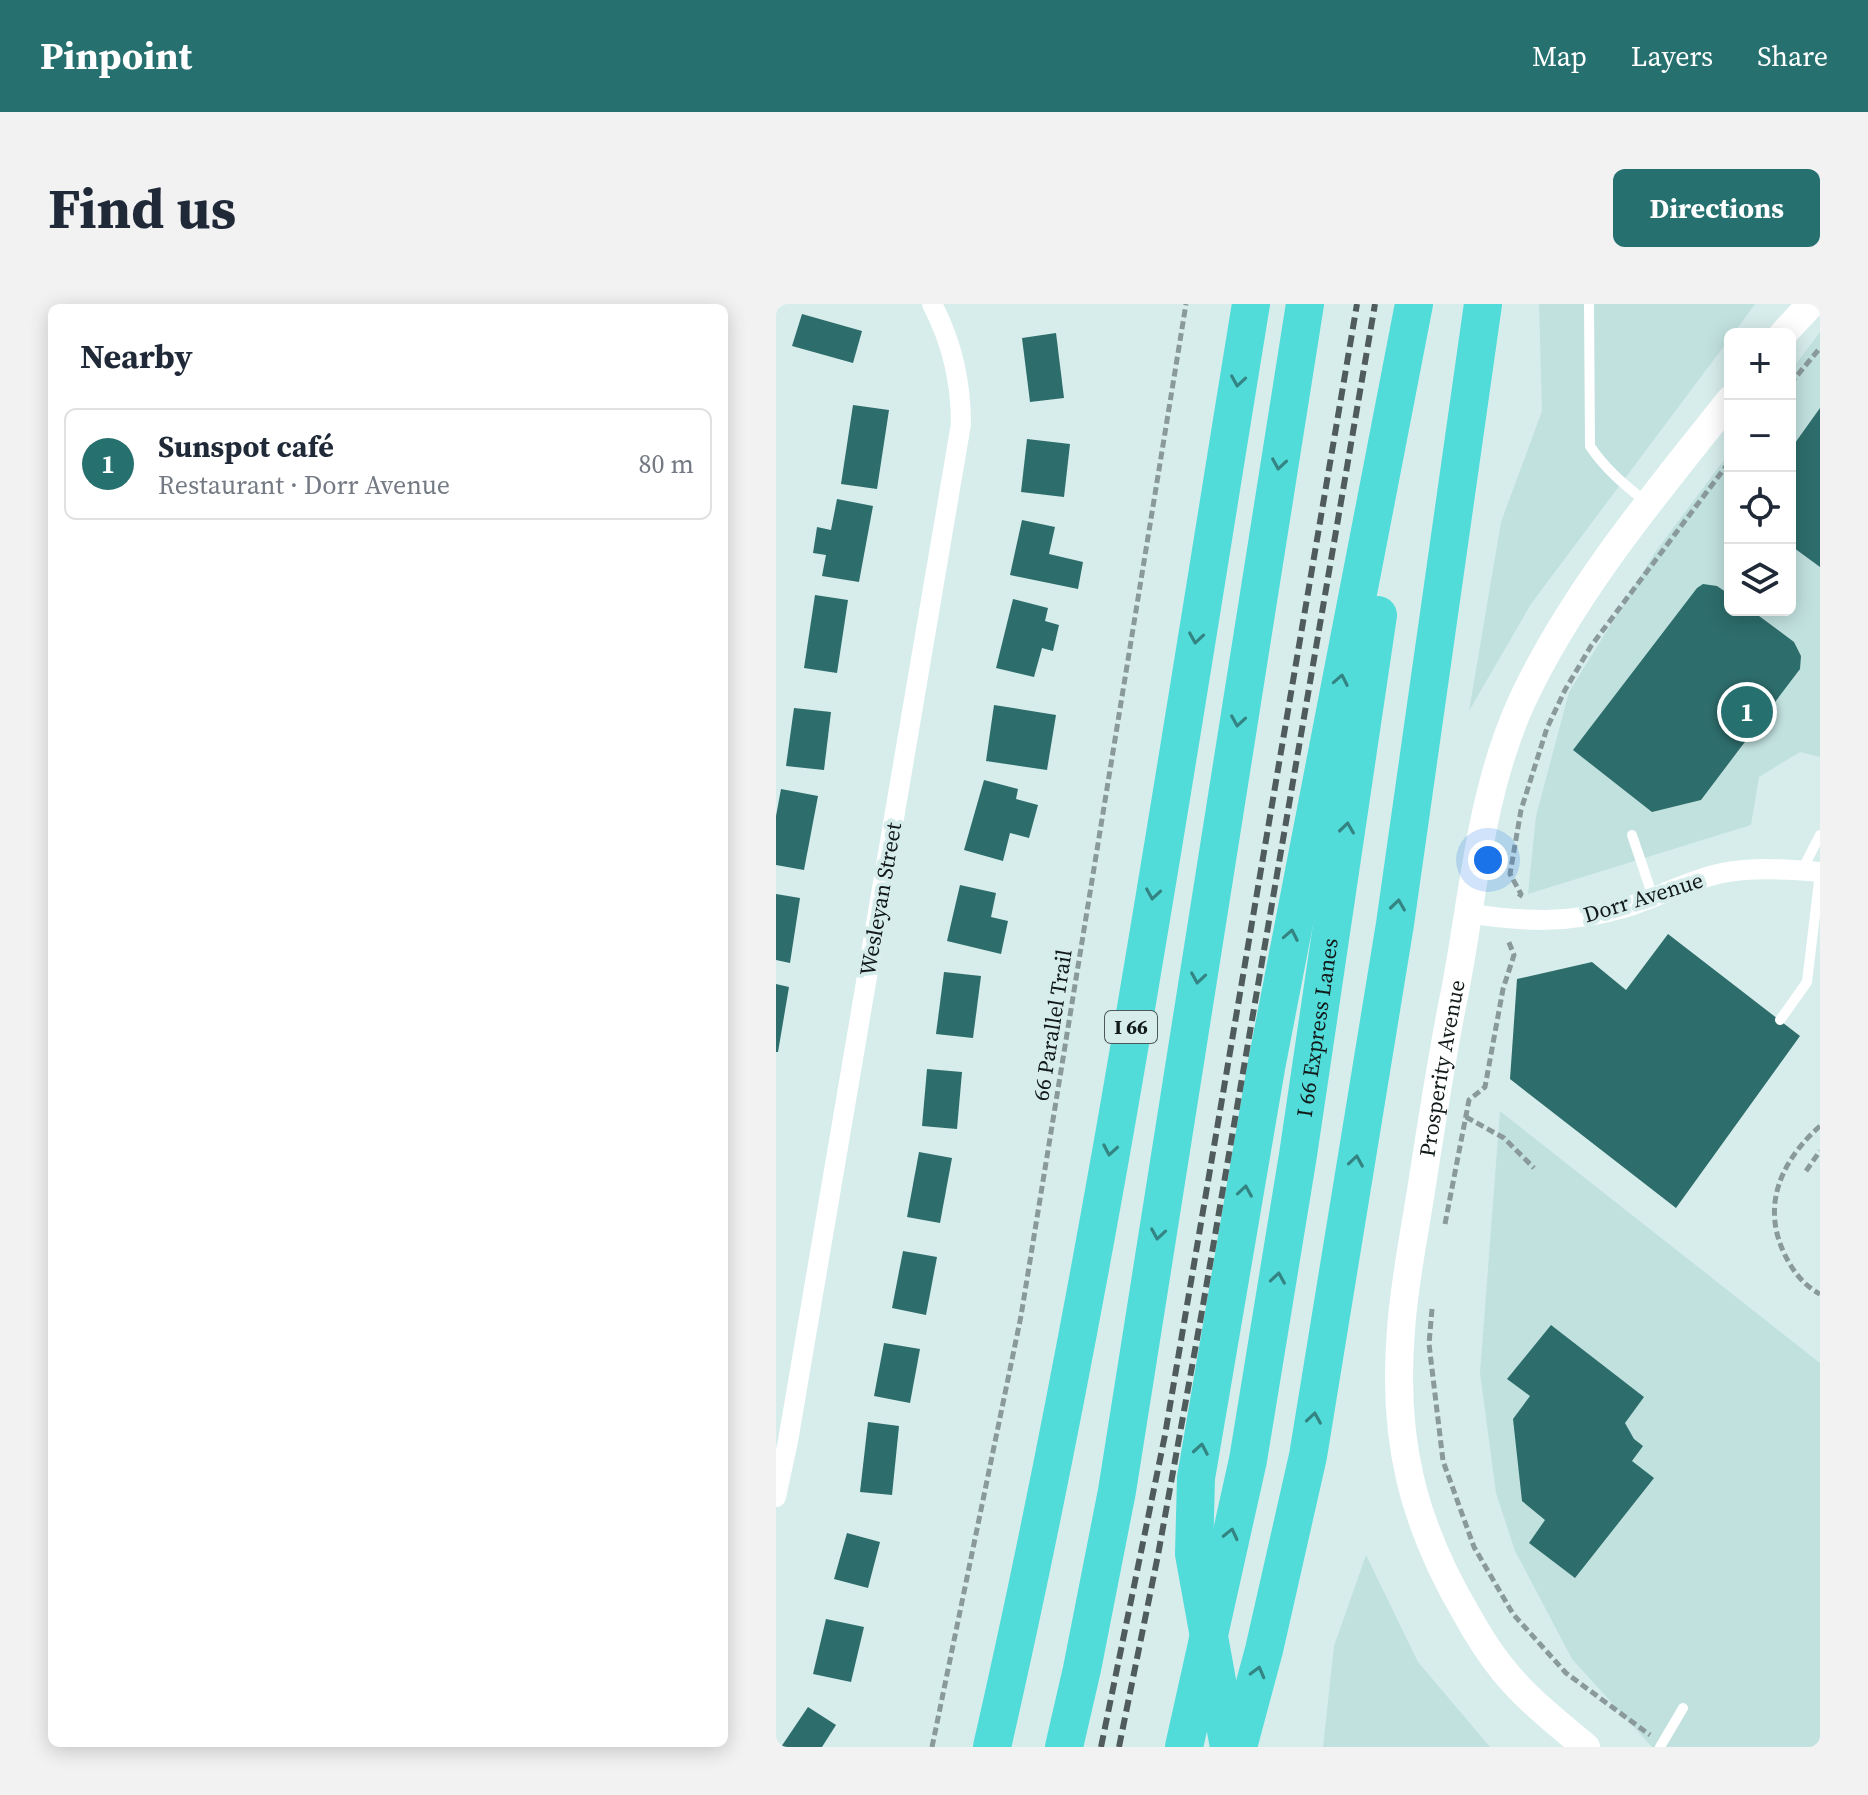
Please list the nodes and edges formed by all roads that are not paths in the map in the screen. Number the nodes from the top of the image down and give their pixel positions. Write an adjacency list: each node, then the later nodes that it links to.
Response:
1 (932, 304): 16 (street, Wesleyan Street)
2 (1251, 304): 20 (highway, I 66, one-way to 20)
3 (1305, 304): 21 (highway, one-way to 21)
4 (1414, 304): 23 (highway, one-way to 4)
5 (1424, 304): 22 (highway, I 66 Express Lanes, one-way to 5)
6 (1483, 304): 24 (highway, one-way to 6)
7 (1589, 304): 9 (lane)
8 (1724, 408): 9 (main road, Prosperity Avenue)
9 (1648, 503): 14 (main road, Prosperity Avenue)
10 (1632, 835): 13 (lane)
11 (1820, 835): 12 (lane)
12 (1814, 872): 13 (street, Dorr Avenue); 15 (lane)
13 (1653, 897): 14 (street, Dorr Avenue)
14 (1467, 913): 25 (main road, Prosperity Avenue)
15 (1780, 1020)
16 (782, 1440): 17 (street, Wesleyan Street)
17 (776, 1497)
18 (1683, 1708): 19 (lane)
19 (1661, 1745)
20 (992, 1747)
21 (1064, 1747)
22 (1184, 1747)
23 (1229, 1747)
24 (1238, 1747)
25 (1586, 1747)

